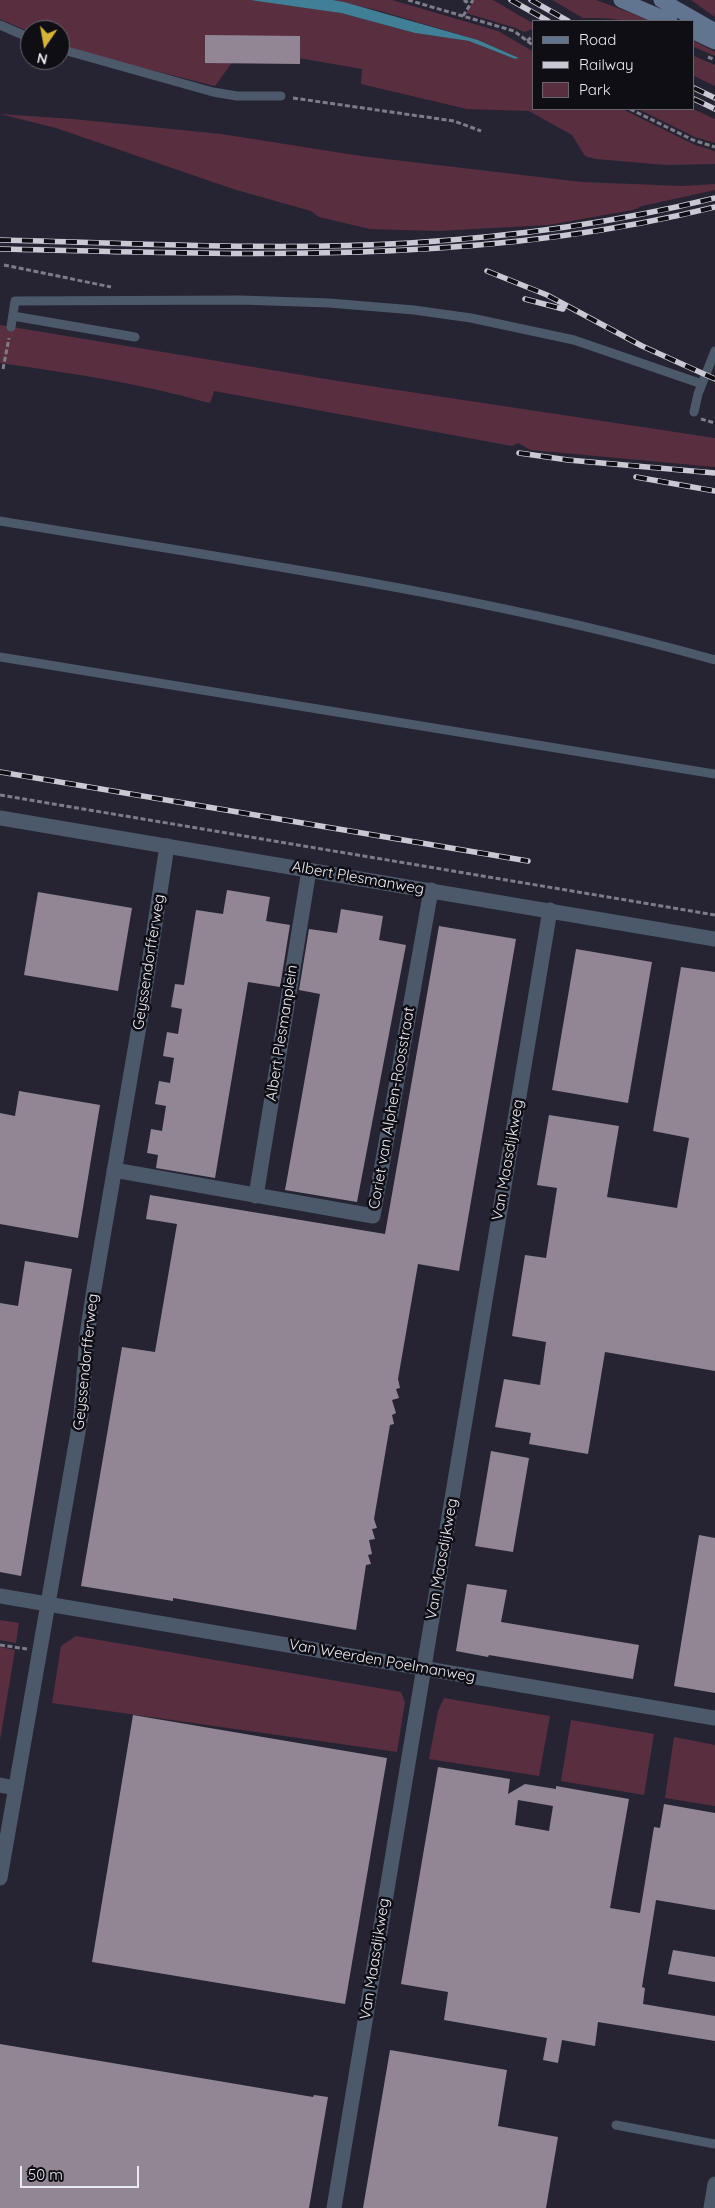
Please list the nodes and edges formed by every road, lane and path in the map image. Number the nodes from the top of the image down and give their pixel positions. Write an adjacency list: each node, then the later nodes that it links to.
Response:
1 (408, 0): 7 (path)
2 (464, 0): 3 (path)
3 (469, 0)
4 (473, 0): 7 (path)
5 (621, 0): 8 (main road)
6 (661, 0): 10 (main road)
7 (462, 16): 14 (path)
8 (668, 20)
9 (0, 25): 12 (lane)
10 (715, 31)
11 (695, 32): 15 (main road)
12 (20, 34)
13 (532, 37): 14 (path)
14 (527, 41): 16 (path)
15 (715, 42)
16 (532, 45)
17 (70, 52): 18 (lane)
18 (281, 96): 20 (path)
19 (632, 110): 21 (path)
20 (481, 131)
21 (715, 147)
22 (4, 265): 23 (path)
23 (124, 300): 24 (lane); 29 (lane)
24 (12, 316): 25 (lane); 26 (lane)
25 (11, 327): 28 (path)
26 (135, 337)
27 (715, 351): 29 (lane)
28 (3, 369)
29 (702, 384): 30 (lane)
30 (694, 412)
31 (0, 521): 33 (lane)
32 (0, 657): 34 (lane)
33 (715, 660)
34 (715, 774)
35 (0, 795): 41 (path, Albert Plesmanweg)
36 (0, 818): 37 (street, Albert Plesmanweg)
37 (167, 846): 38 (street, Albert Plesmanweg); 43 (street, Geyssendorfferweg)
38 (308, 870): 39 (street, Albert Plesmanweg); 44 (street, Albert Plesmanplein)
39 (431, 890): 40 (street, Albert Plesmanweg); 44 (street, Coriet van Alphen-Roosstraat)
40 (550, 910): 42 (street, Albert Plesmanweg); 49 (street, Van Maasdijkweg)
41 (715, 915)
42 (715, 939)
43 (114, 1170): 44 (street, Coriet van Alphen-Roosstraat); 46 (street, Geyssendorfferweg)
44 (256, 1196)
45 (0, 1596): 46 (street, Van Weerden Poelmanweg)
46 (49, 1604): 48 (street, Geyssendorfferweg); 49 (street, Van Weerden Poelmanweg)
47 (0, 1645): 48 (path)
48 (40, 1652): 52 (street, Geyssendorfferweg)
49 (423, 1668): 50 (street, Van Weerden Poelmanweg); 57 (street, Van Maasdijkweg)
50 (715, 1718)
51 (0, 1785): 52 (street)
52 (16, 1788): 53 (street, Geyssendorfferweg)
53 (0, 1878)
54 (616, 2125): 55 (lane)
55 (715, 2144)
56 (715, 2184): 58 (street)
57 (334, 2208)
58 (711, 2208)

